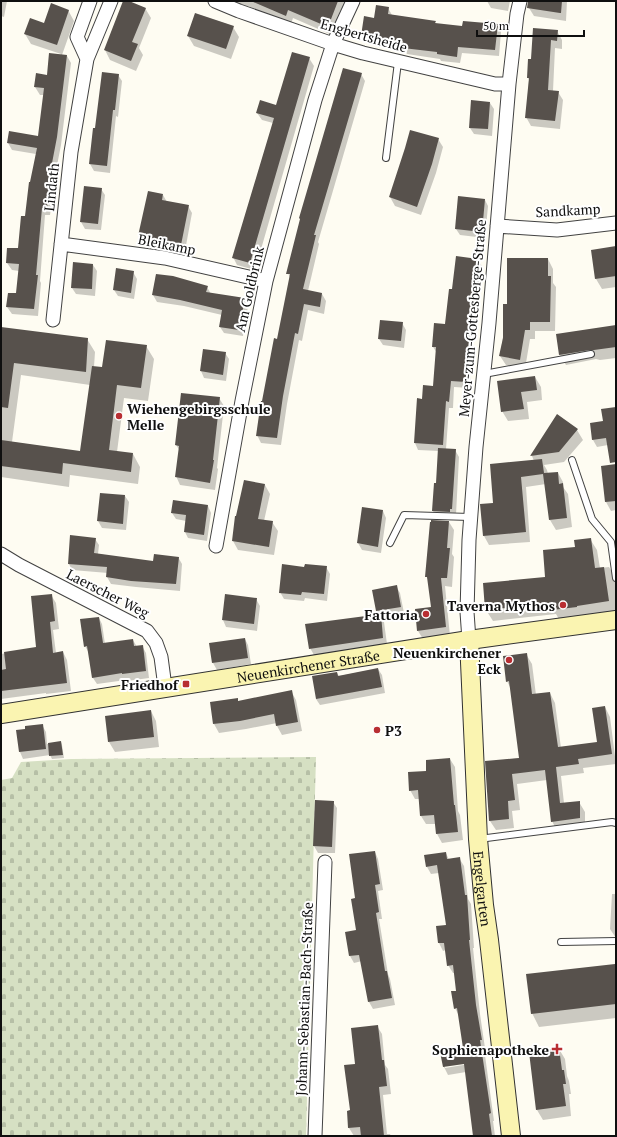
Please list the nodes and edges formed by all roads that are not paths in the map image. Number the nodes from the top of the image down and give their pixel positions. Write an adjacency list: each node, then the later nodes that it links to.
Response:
1 (90, 1): 7 (street)
2 (111, 1): 7 (street, Lindath)
3 (215, 1): 6 (street, Engbertsheide)
4 (353, 1): 6 (street, Am Goldbrink)
5 (520, 1): 9 (street, Meyer-zum-Gottesberge-Straße)
6 (333, 44): 8 (street, Engbertsheide); 14 (street, Am Goldbrink)
7 (87, 59): 13 (street, Lindath)
8 (398, 62): 9 (street, Engbertsheide); 10 (lane)
9 (509, 84): 12 (street, Meyer-zum-Gottesberge-Straße)
10 (386, 158)
11 (616, 223): 12 (street, Sandkamp)
12 (497, 226): 17 (street, Meyer-zum-Gottesberge-Straße)
13 (61, 244): 14 (street, Bleikamp); 15 (street, Lindath)
14 (266, 281): 21 (street, Am Goldbrink)
15 (53, 320)
16 (591, 354): 17 (lane)
17 (484, 374): 19 (street, Meyer-zum-Gottesberge-Straße)
18 (572, 460): 23 (lane)
19 (470, 517): 20 (lane); 25 (street, Meyer-zum-Gottesberge-Straße)
20 (390, 544)
21 (216, 546)
22 (1, 554): 26 (street, Laerscher Weg)
23 (616, 578)
24 (616, 620): 25 (main road, Neuenkirchener Straße)
25 (470, 640): 26 (main road, Neuenkirchener Straße); 29 (main road, Engelgarten)
26 (166, 687): 27 (main road, Neuenkirchener Straße)
27 (1, 714)
28 (615, 822): 29 (lane)
29 (478, 839): 34 (main road, Engelgarten)
30 (325, 862): 33 (street, Johann-Sebastian-Bach-Straße)
31 (616, 941): 32 (lane)
32 (561, 942)
33 (315, 1136)
34 (511, 1136)

